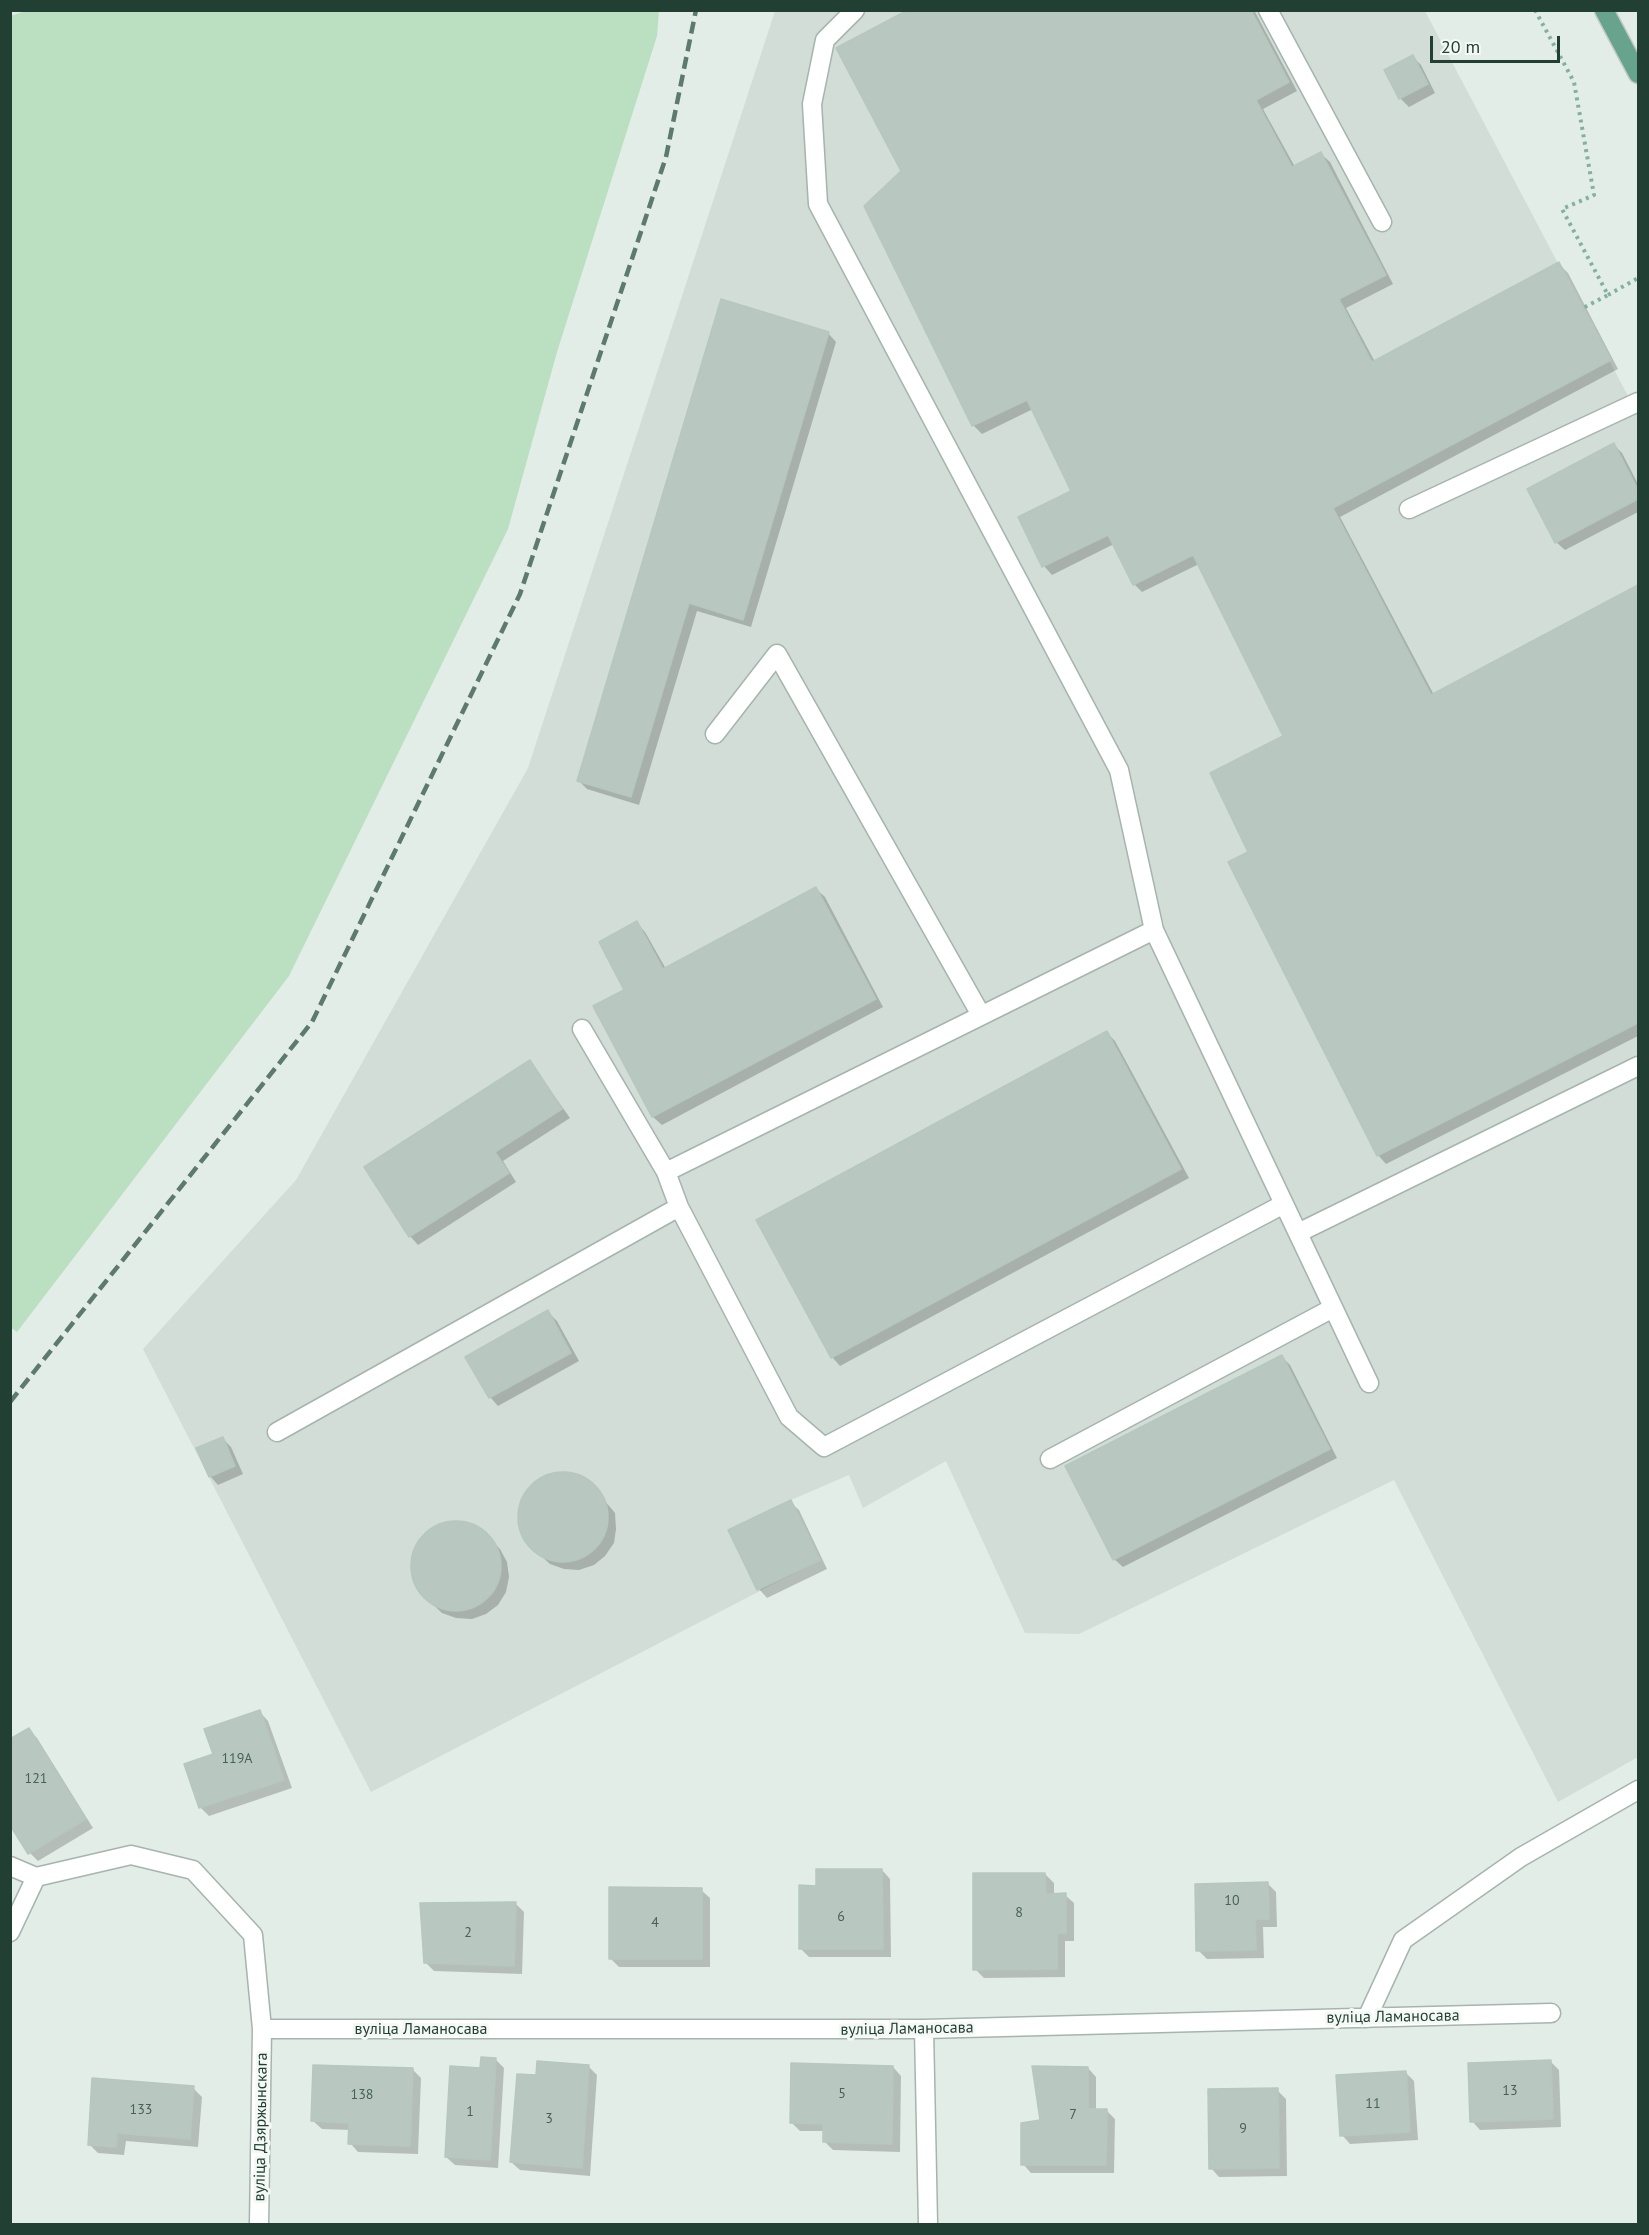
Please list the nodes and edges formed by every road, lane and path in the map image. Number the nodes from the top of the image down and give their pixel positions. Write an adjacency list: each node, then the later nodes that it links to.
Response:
1 (855, 10): 13 (street)
2 (1268, 10): 6 (street)
3 (1535, 10): 8 (path)
4 (1604, 10): 5 (main road)
5 (1638, 74)
6 (1382, 222)
7 (1638, 279): 8 (path)
8 (1608, 295): 9 (path)
9 (1583, 308)
10 (1638, 402): 11 (street)
11 (1409, 509)
12 (715, 734): 14 (street)
13 (1154, 930): 14 (street); 18 (street)
14 (981, 1015): 17 (street)
15 (582, 1029): 17 (street)
16 (1638, 1066): 20 (street)
17 (666, 1172): 19 (street)
18 (1284, 1204): 19 (street); 20 (street)
19 (680, 1207): 23 (street)
20 (1298, 1233): 21 (street)
21 (1334, 1308): 22 (street); 24 (street)
22 (1369, 1383)
23 (277, 1432)
24 (1050, 1459)
25 (1638, 1790): 30 (street)
26 (10, 1866): 27 (street)
27 (36, 1877): 28 (street); 31 (street, вуліца Дзяржынскага)
28 (10, 1932)
29 (1551, 2013): 30 (street, вуліца Ламаносава)
30 (1367, 2018): 32 (street, вуліца Ламаносава)
31 (262, 2029): 32 (street, вуліца Ламаносава); 33 (street, вуліца Дзяржынскага)
32 (924, 2029): 34 (street)
33 (259, 2224)
34 (928, 2224)

